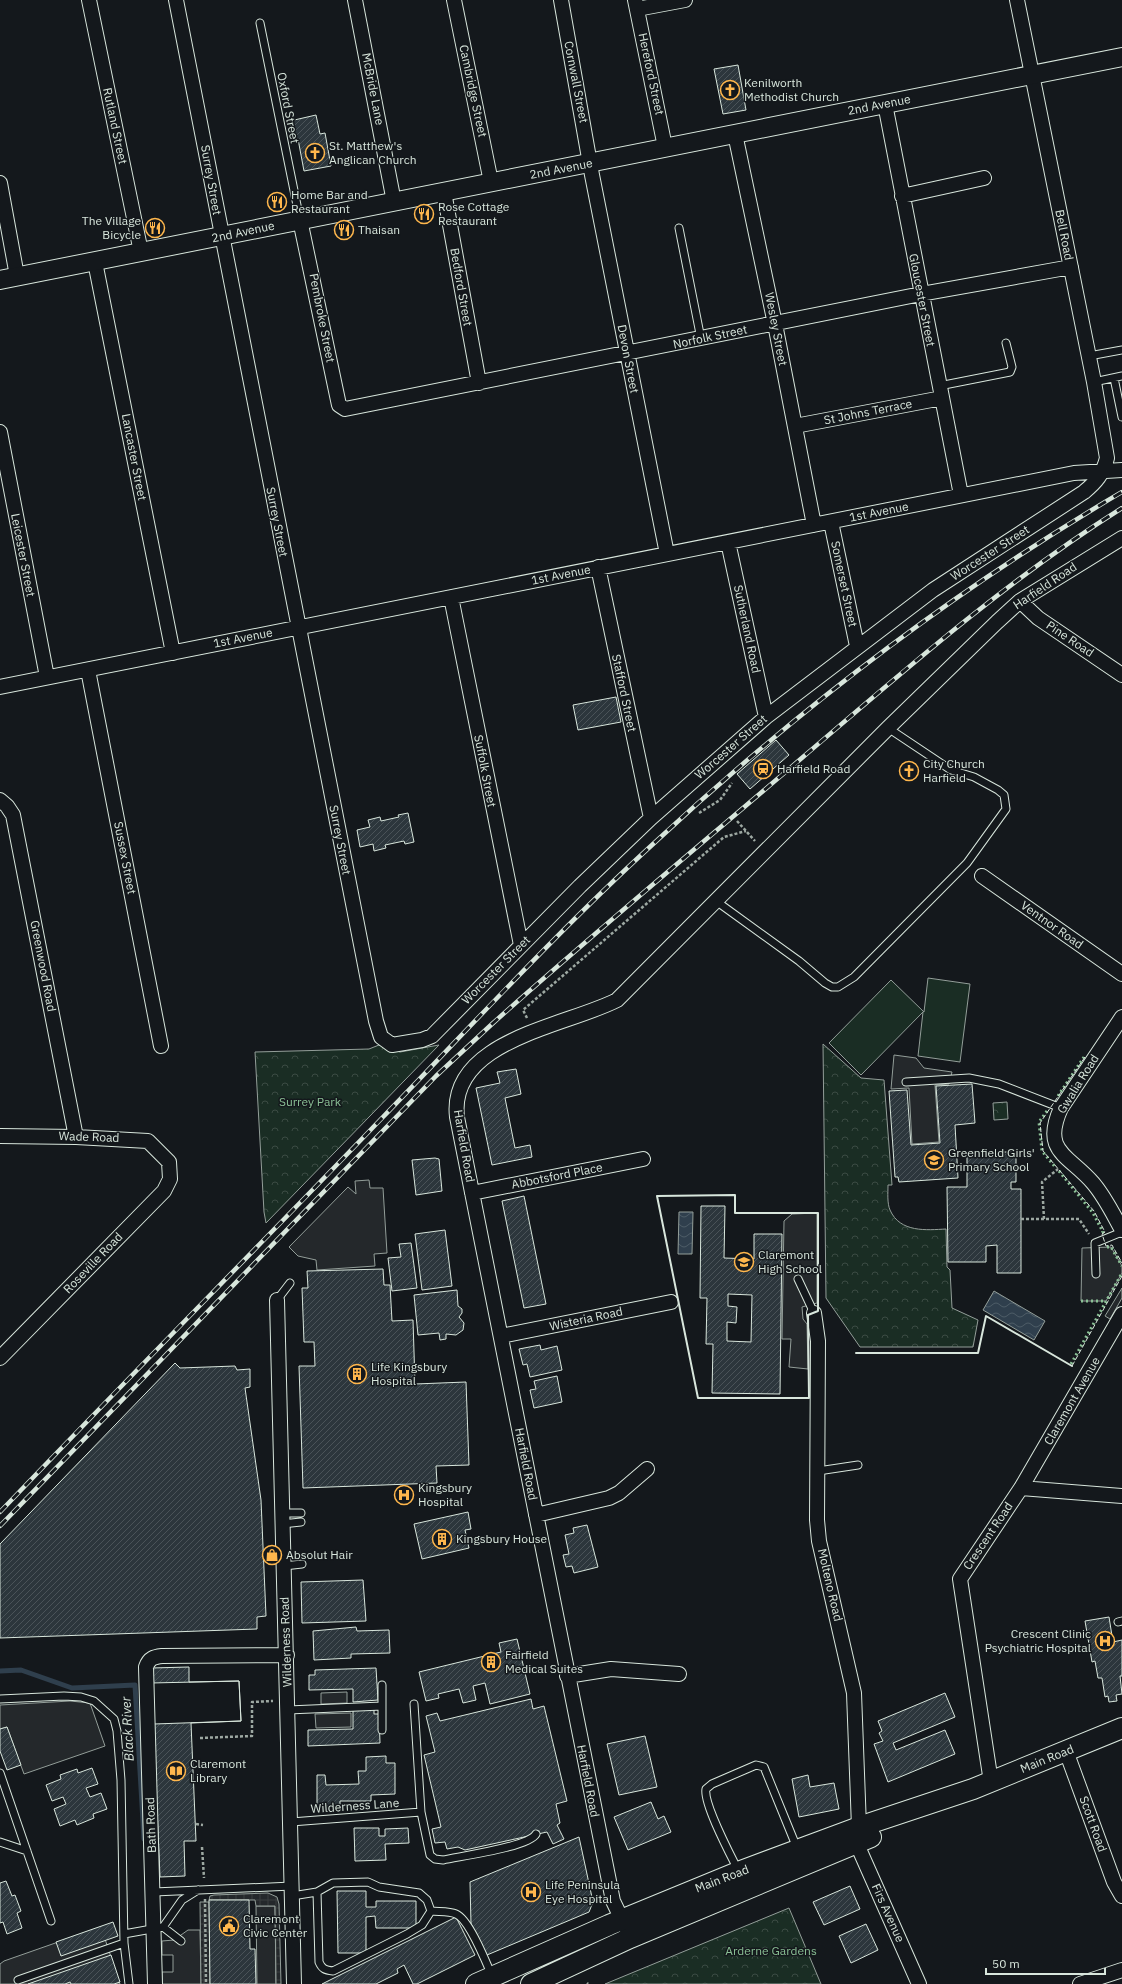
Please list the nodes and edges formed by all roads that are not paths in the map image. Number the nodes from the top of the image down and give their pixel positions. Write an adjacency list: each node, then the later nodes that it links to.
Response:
1 (89, 0): 25 (street, Rutland Street)
2 (176, 0): 24 (street, Surrey Street)
3 (355, 0): 21 (street, McBride Lane)
4 (454, 0): 17 (street, Cambridge Street)
5 (561, 0): 15 (street, Cornwall Street)
6 (685, 0): 8 (street)
7 (1017, 0): 11 (street, Bell Road)
8 (636, 5): 14 (street, Hereford Street)
9 (260, 23): 22 (lane, Oxford Street)
10 (1122, 57): 11 (street, 2nd Avenue)
11 (1032, 76): 12 (street, 2nd Avenue); 27 (street, Bell Road)
12 (884, 104): 13 (street, 2nd Avenue); 20 (street, Gloucester Street)
13 (735, 134): 14 (street, 2nd Avenue); 30 (street, Wesley Street)
14 (665, 147): 15 (street, 2nd Avenue)
15 (591, 163): 17 (street, 2nd Avenue); 34 (street, Devon Street)
16 (984, 178): 20 (street)
17 (491, 182): 19 (street, 2nd Avenue)
18 (0, 183): 28 (street)
19 (444, 192): 21 (street, 2nd Avenue); 39 (street, Bedford Street)
20 (902, 196): 29 (street, Gloucester Street)
21 (394, 202): 22 (street, 2nd Avenue)
22 (300, 220): 24 (street, 2nd Avenue); 41 (street, Pembroke Street)
23 (679, 228): 31 (lane)
24 (221, 236): 25 (street, 2nd Avenue); 56 (street, Surrey Street)
25 (141, 252): 26 (street, 2nd Avenue)
26 (95, 262): 28 (street, 2nd Avenue); 58 (street, Lancaster Street)
27 (1071, 267): 29 (street, Norfolk Street); 35 (street, Bell Road)
28 (9, 278)
29 (921, 294): 30 (street, Norfolk Street); 40 (street, Gloucester Street)
30 (775, 324): 31 (street, Norfolk Street); 43 (street, Wesley Street)
31 (701, 339): 34 (street, Norfolk Street)
32 (1006, 342): 40 (lane)
33 (1122, 350): 35 (lane)
34 (627, 354): 39 (street, Norfolk Street); 52 (street, Devon Street)
35 (1089, 356): 38 (street, Bell Road)
36 (1122, 376): 37 (lane)
37 (1114, 378): 38 (lane); 42 (lane)
38 (1094, 382): 45 (street, Bell Road)
39 (479, 383): 41 (street, Norfolk Street)
40 (941, 392): 43 (street, St Johns Terrace); 47 (street, Gloucester Street)
41 (350, 409)
42 (1122, 417)
43 (795, 426): 49 (street, Wesley Street)
44 (0, 432): 61 (street, Leicester Street)
45 (1104, 470): 46 (street, 1st Avenue); 47 (street, 1st Avenue); 57 (street, Worcester Street)
46 (1122, 470)
47 (961, 495): 48 (street, 1st Avenue)
48 (831, 522): 49 (street, 1st Avenue); 57 (street, Somerset Street)
49 (814, 525): 51 (street, 1st Avenue)
50 (1122, 538): 55 (street, Harfield Road)
51 (728, 542): 52 (street, 1st Avenue); 63 (street, Sutherland Road)
52 (668, 554): 53 (street, 1st Avenue)
53 (598, 567): 54 (street, 1st Avenue); 66 (street, Stafford Street)
54 (450, 597): 56 (street, 1st Avenue); 69 (street, Suffolk Street)
55 (1020, 601): 60 (street, Pine Road); 64 (street, Harfield Road)
56 (298, 627): 58 (street, 1st Avenue); 72 (street, Surrey Street)
57 (857, 646): 63 (street, Worcester Street)
58 (173, 653): 59 (street, 1st Avenue)
59 (88, 670): 61 (street, 1st Avenue); 73 (street, Sussex Street)
60 (1122, 675)
61 (47, 677): 62 (street, 1st Avenue)
62 (0, 687)
63 (766, 717): 66 (street, Worcester Street)
64 (888, 728): 68 (street, Harfield Road); 68 (lane)
65 (0, 800): 77 (street, Greenwood Road)
66 (651, 818): 69 (street, Worcester Street)
67 (982, 876): 70 (street, Ventnor Road)
68 (716, 901): 80 (street, Harfield Road)
69 (521, 945): 72 (street, Worcester Street)
70 (1122, 974)
71 (1122, 1017): 75 (street, Gwalia Road)
72 (386, 1042)
73 (162, 1046)
74 (906, 1082): 75 (lane)
75 (1061, 1108): 81 (street, Gwalia Road)
76 (0, 1136): 77 (street, Wade Road)
77 (76, 1137): 79 (street, Wade Road)
78 (643, 1159): 80 (street, Abbotsford Place)
79 (169, 1162): 90 (street, Roseville Road)
80 (472, 1193): 89 (street, Harfield Road)
81 (1122, 1231): 82 (lane)
82 (1096, 1274)
83 (798, 1279): 87 (lane)
84 (290, 1283): 85 (lane)
85 (277, 1300): 98 (street, Wilderness Road)
86 (671, 1302): 89 (street, Wisteria Road)
87 (814, 1313): 93 (street, Molteno Road)
88 (1122, 1314): 94 (street, Claremont Avenue)
89 (500, 1336): 97 (street, Harfield Road)
90 (1, 1355)
91 (858, 1465): 93 (lane)
92 (646, 1469): 97 (street)
93 (818, 1471): 118 (street, Molteno Road)
94 (1021, 1488): 95 (street); 114 (street, Crescent Road)
95 (1122, 1496)
96 (301, 1513): 98 (lane)
97 (536, 1515): 104 (street, Harfield Road)
98 (282, 1519): 99 (lane); 101 (street, Wilderness Road)
99 (301, 1522)
100 (302, 1564): 101 (lane)
101 (284, 1566): 102 (street, Wilderness Road)
102 (287, 1655): 108 (street, Wilderness Road); 125 (street, Bath Road)
103 (679, 1674): 104 (street)
104 (567, 1676): 129 (street, Harfield Road)
105 (382, 1685): 109 (lane)
106 (0, 1699): 132 (lane)
107 (414, 1704): 115 (lane)
108 (288, 1705): 109 (lane); 116 (street, Wilderness Road)
109 (382, 1706): 111 (lane)
110 (1122, 1728): 112 (main road, Main Road)
111 (382, 1730)
112 (1066, 1751): 114 (main road, Main Road); 127 (street, Scott Road)
113 (0, 1773): 121 (lane)
114 (991, 1782): 118 (main road, Main Road)
115 (421, 1812): 116 (lane, Wilderness Lane); 117 (lane)
116 (290, 1822): 124 (street, Wilderness Road)
117 (536, 1834)
118 (858, 1835): 120 (main road, Main Road); 133 (main road, Main Road); 143 (street, Firs Avenue)
119 (0, 1842): 121 (lane)
120 (797, 1849): 122 (main road, Main Road); 122 (lane)
121 (27, 1851): 130 (lane)
122 (738, 1872): 129 (main road, Main Road)
123 (202, 1889): 124 (lane); 125 (lane); 131 (lane)
124 (292, 1891): 126 (lane); 141 (street, Wilderness Road)
125 (154, 1892): 131 (street, Bath Road)
126 (317, 1892): 128 (lane); 128 (lane)
127 (1122, 1896)
128 (431, 1911): 138 (lane)
129 (623, 1919): 133 (street, Harfield Road); 138 (main road, Main Road)
130 (51, 1921)
131 (158, 1927): 132 (lane); 134 (lane); 140 (street, Bath Road)
132 (124, 1934): 135 (lane)
133 (630, 1938): 142 (main road, Main Road)
134 (181, 1940)
135 (124, 1943): 137 (lane); 139 (lane)
136 (1117, 1972): 144 (street)
137 (18, 1980)
138 (484, 1981)
139 (129, 1984)
140 (155, 1984)
141 (294, 1984)
142 (531, 1984)
143 (919, 1984)
144 (1080, 1984)

